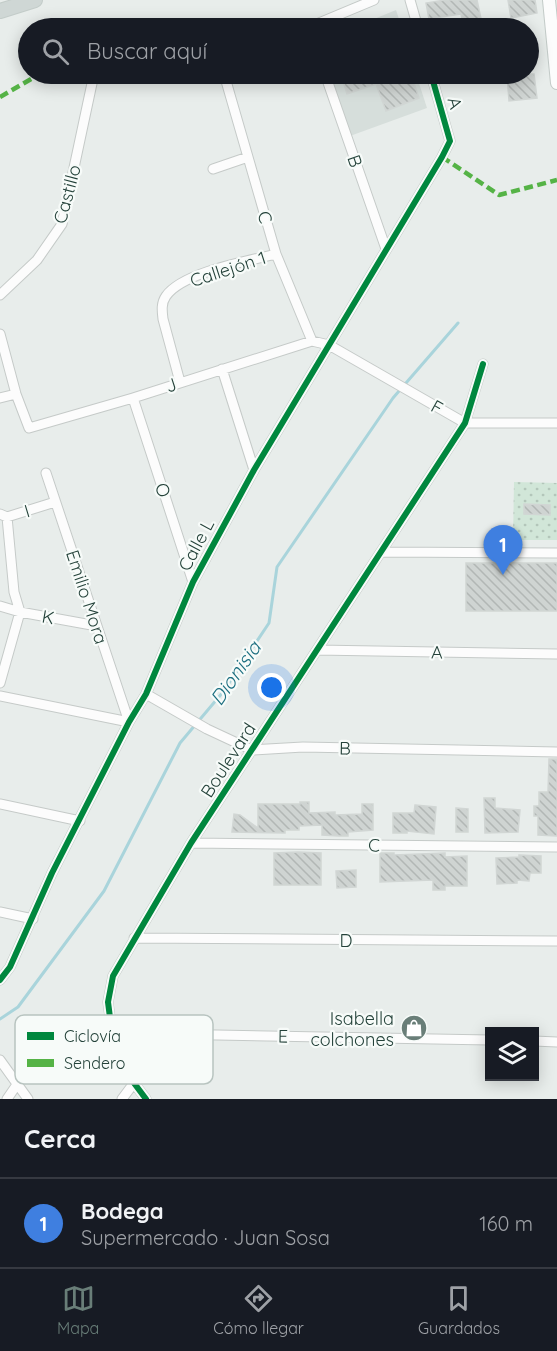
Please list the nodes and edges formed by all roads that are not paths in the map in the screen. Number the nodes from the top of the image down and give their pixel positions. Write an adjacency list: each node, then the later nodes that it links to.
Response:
1 (35, 0): 5 (main road)
2 (374, 0): 6 (street)
3 (410, 0): 7 (street)
4 (549, 0): 8 (street)
5 (0, 11)
6 (332, 18)
7 (415, 18)
8 (557, 81)
9 (92, 84): 18 (street, Castillo)
10 (227, 84): 14 (street, C)
11 (328, 84): 16 (street, B)
12 (434, 84): 13 (street, A)
13 (450, 141): 16 (street, Calle L)
14 (248, 157): 15 (street); 17 (street, C)
15 (213, 169)
16 (386, 249): 21 (street, Calle L)
17 (276, 254): 20 (street, C); 24 (street, Callejón 1)
18 (0, 295)
19 (0, 334): 25 (street)
20 (312, 341): 21 (street); 23 (street, J)
21 (329, 345): 28 (street, F); 30 (street, Calle L)
22 (483, 364): 28 (street, Boulevard)
23 (222, 369): 24 (street, J); 30 (street)
24 (180, 382): 27 (street, J)
25 (16, 394): 26 (street); 27 (street, J)
26 (0, 398)
27 (133, 398): 36 (street, O)
28 (465, 423): 29 (street, F); 34 (street, Boulevard)
29 (557, 423)
30 (254, 470): 36 (street, Calle L)
31 (46, 473): 32 (street, Emilio Mora)
32 (55, 502): 33 (street, I); 39 (street, Emilio Mora)
33 (3, 516): 38 (street)
34 (382, 552): 35 (street); 40 (street, Boulevard)
35 (557, 553)
36 (193, 582): 43 (street, Calle L)
37 (0, 606): 38 (street, K)
38 (20, 612): 39 (street, K); 42 (street)
39 (97, 626): 45 (street, Emilio Mora)
40 (317, 650): 41 (street, A); 46 (street, Boulevard)
41 (557, 654)
42 (0, 683)
43 (146, 694): 45 (street, Calle L); 46 (street, B)
44 (0, 696): 45 (street)
45 (129, 722): 49 (street, Calle L)
46 (252, 750): 47 (street, B); 50 (street, Boulevard)
47 (557, 752)
48 (0, 804): 49 (street)
49 (80, 821): 53 (street, Calle L)
50 (191, 843): 51 (street, C); 54 (street, Boulevard)
51 (557, 847)
52 (0, 912): 53 (street)
53 (33, 919): 56 (street, Calle L)
54 (134, 938): 55 (street, D); 57 (street, Boulevard)
55 (557, 941)
56 (0, 980)
57 (110, 1015)
58 (213, 1035): 59 (street, E)
59 (485, 1040)
60 (539, 1041): 61 (street)
61 (557, 1042)
62 (0, 1060): 63 (street)
63 (15, 1079)
64 (17, 1084): 68 (street)
65 (19, 1084): 69 (street)
66 (133, 1084): 70 (street)
67 (135, 1084): 71 (street, Boulevard)
68 (7, 1099)
69 (28, 1099)
70 (122, 1099)
71 (146, 1099)

